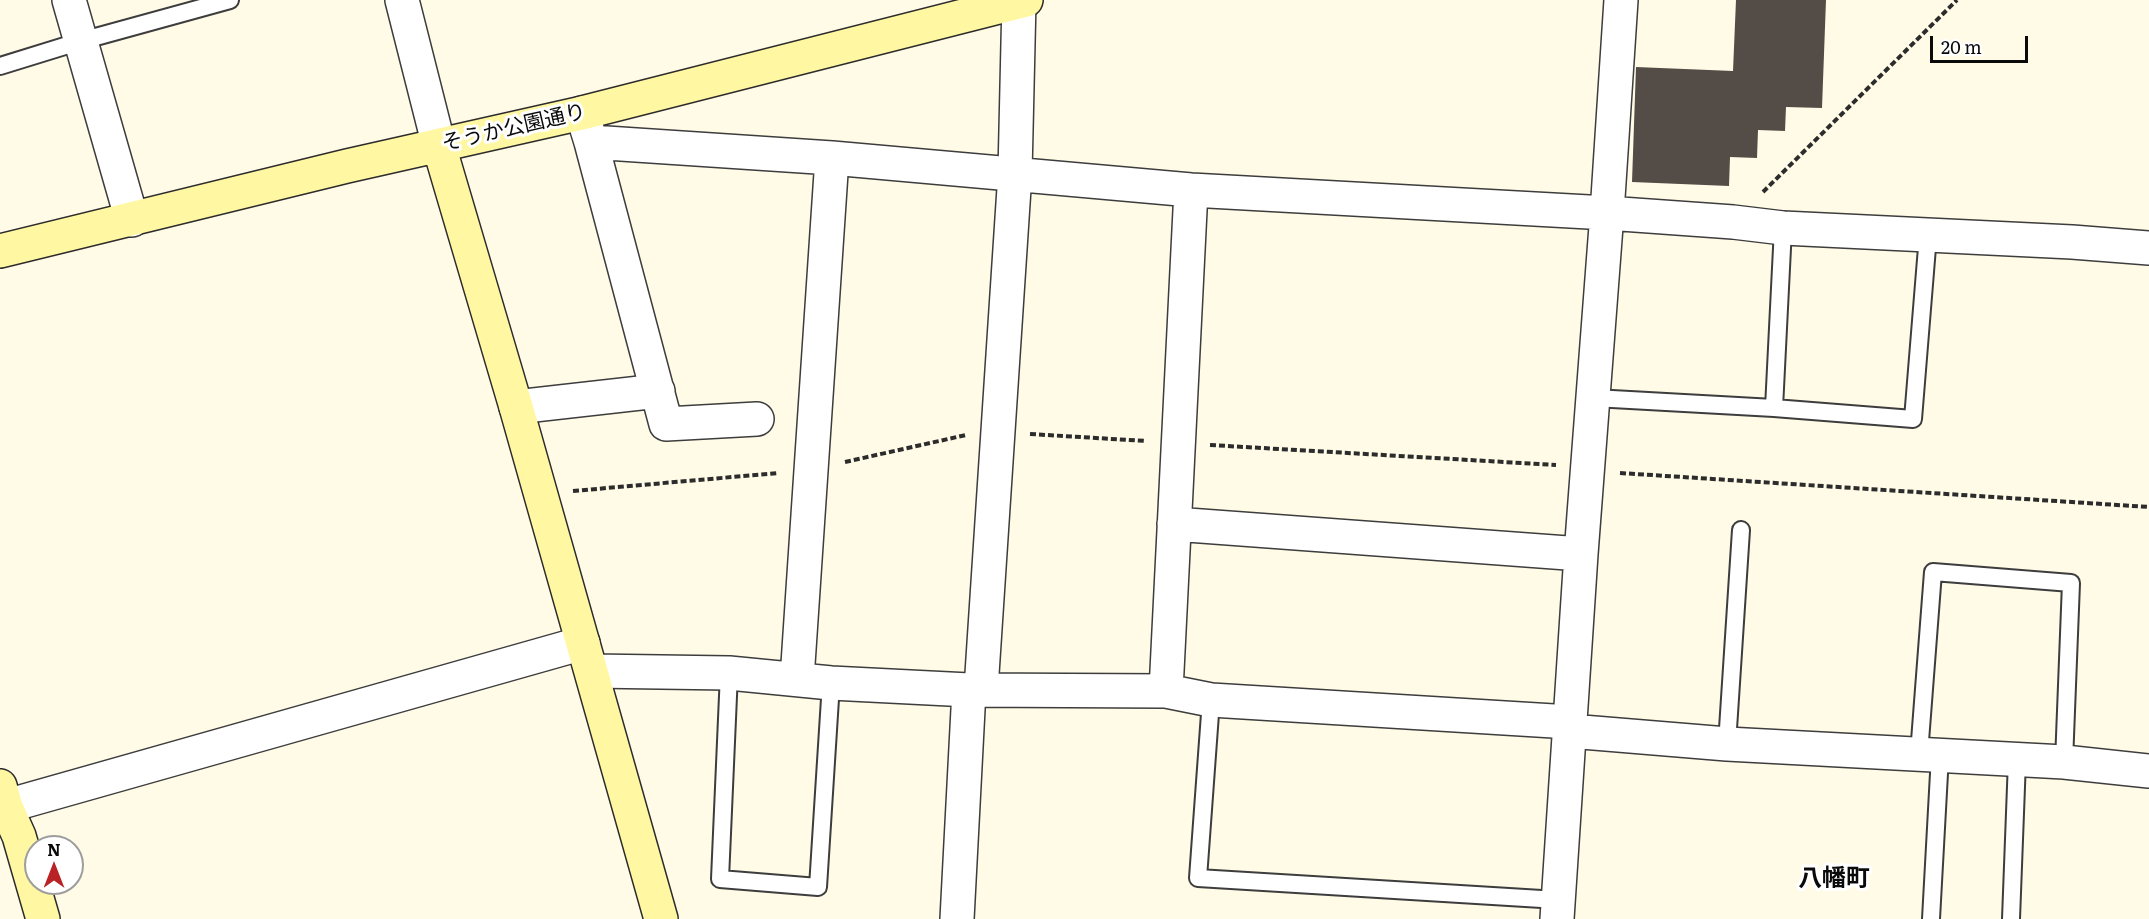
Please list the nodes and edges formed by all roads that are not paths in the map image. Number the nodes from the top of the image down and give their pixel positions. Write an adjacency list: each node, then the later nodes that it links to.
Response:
1 (69, 0): 6 (street)
2 (230, 0): 6 (lane)
3 (402, 0): 9 (street)
4 (1621, 0): 13 (street)
5 (1021, 1): 8 (street, そうか公園通り); 11 (street)
6 (81, 41): 7 (lane); 14 (street)
7 (0, 66)
8 (586, 127): 9 (street, そうか公園通り); 10 (street); 19 (street)
9 (439, 146): 14 (street, そうか公園通り); 21 (street)
10 (832, 158): 11 (street); 29 (street)
11 (1015, 173): 12 (street); 31 (street)
12 (1191, 190): 13 (street); 24 (street)
13 (1607, 213): 15 (street); 20 (street)
14 (132, 220): 18 (street, そうか公園通り)
15 (1783, 228): 16 (street); 22 (lane)
16 (1928, 235): 17 (street); 22 (lane)
17 (2149, 248)
18 (0, 251)
19 (657, 391): 21 (street); 23 (street)
20 (1594, 398): 22 (lane); 26 (street)
21 (516, 407): 27 (street)
22 (1774, 408)
23 (757, 419)
24 (1174, 524): 26 (street); 32 (street)
25 (1741, 530): 35 (lane)
26 (1581, 554): 34 (street)
27 (587, 657): 28 (street); 40 (street); 43 (street)
28 (729, 673): 29 (street); 30 (lane)
29 (797, 679): 30 (street)
30 (831, 683): 31 (street)
31 (975, 689): 32 (street); 44 (street)
32 (1166, 691): 33 (street)
33 (1211, 700): 34 (street); 41 (lane)
34 (1570, 727): 35 (street); 41 (street)
35 (1727, 744): 36 (street)
36 (1929, 755): 37 (street); 38 (lane); 45 (lane)
37 (2017, 760): 38 (street); 46 (lane)
38 (2064, 762): 39 (street)
39 (2149, 771)
40 (2, 801): 42 (street)
41 (1557, 910)
42 (42, 919)
43 (661, 919)
44 (957, 919)
45 (1931, 919)
46 (2011, 919)

